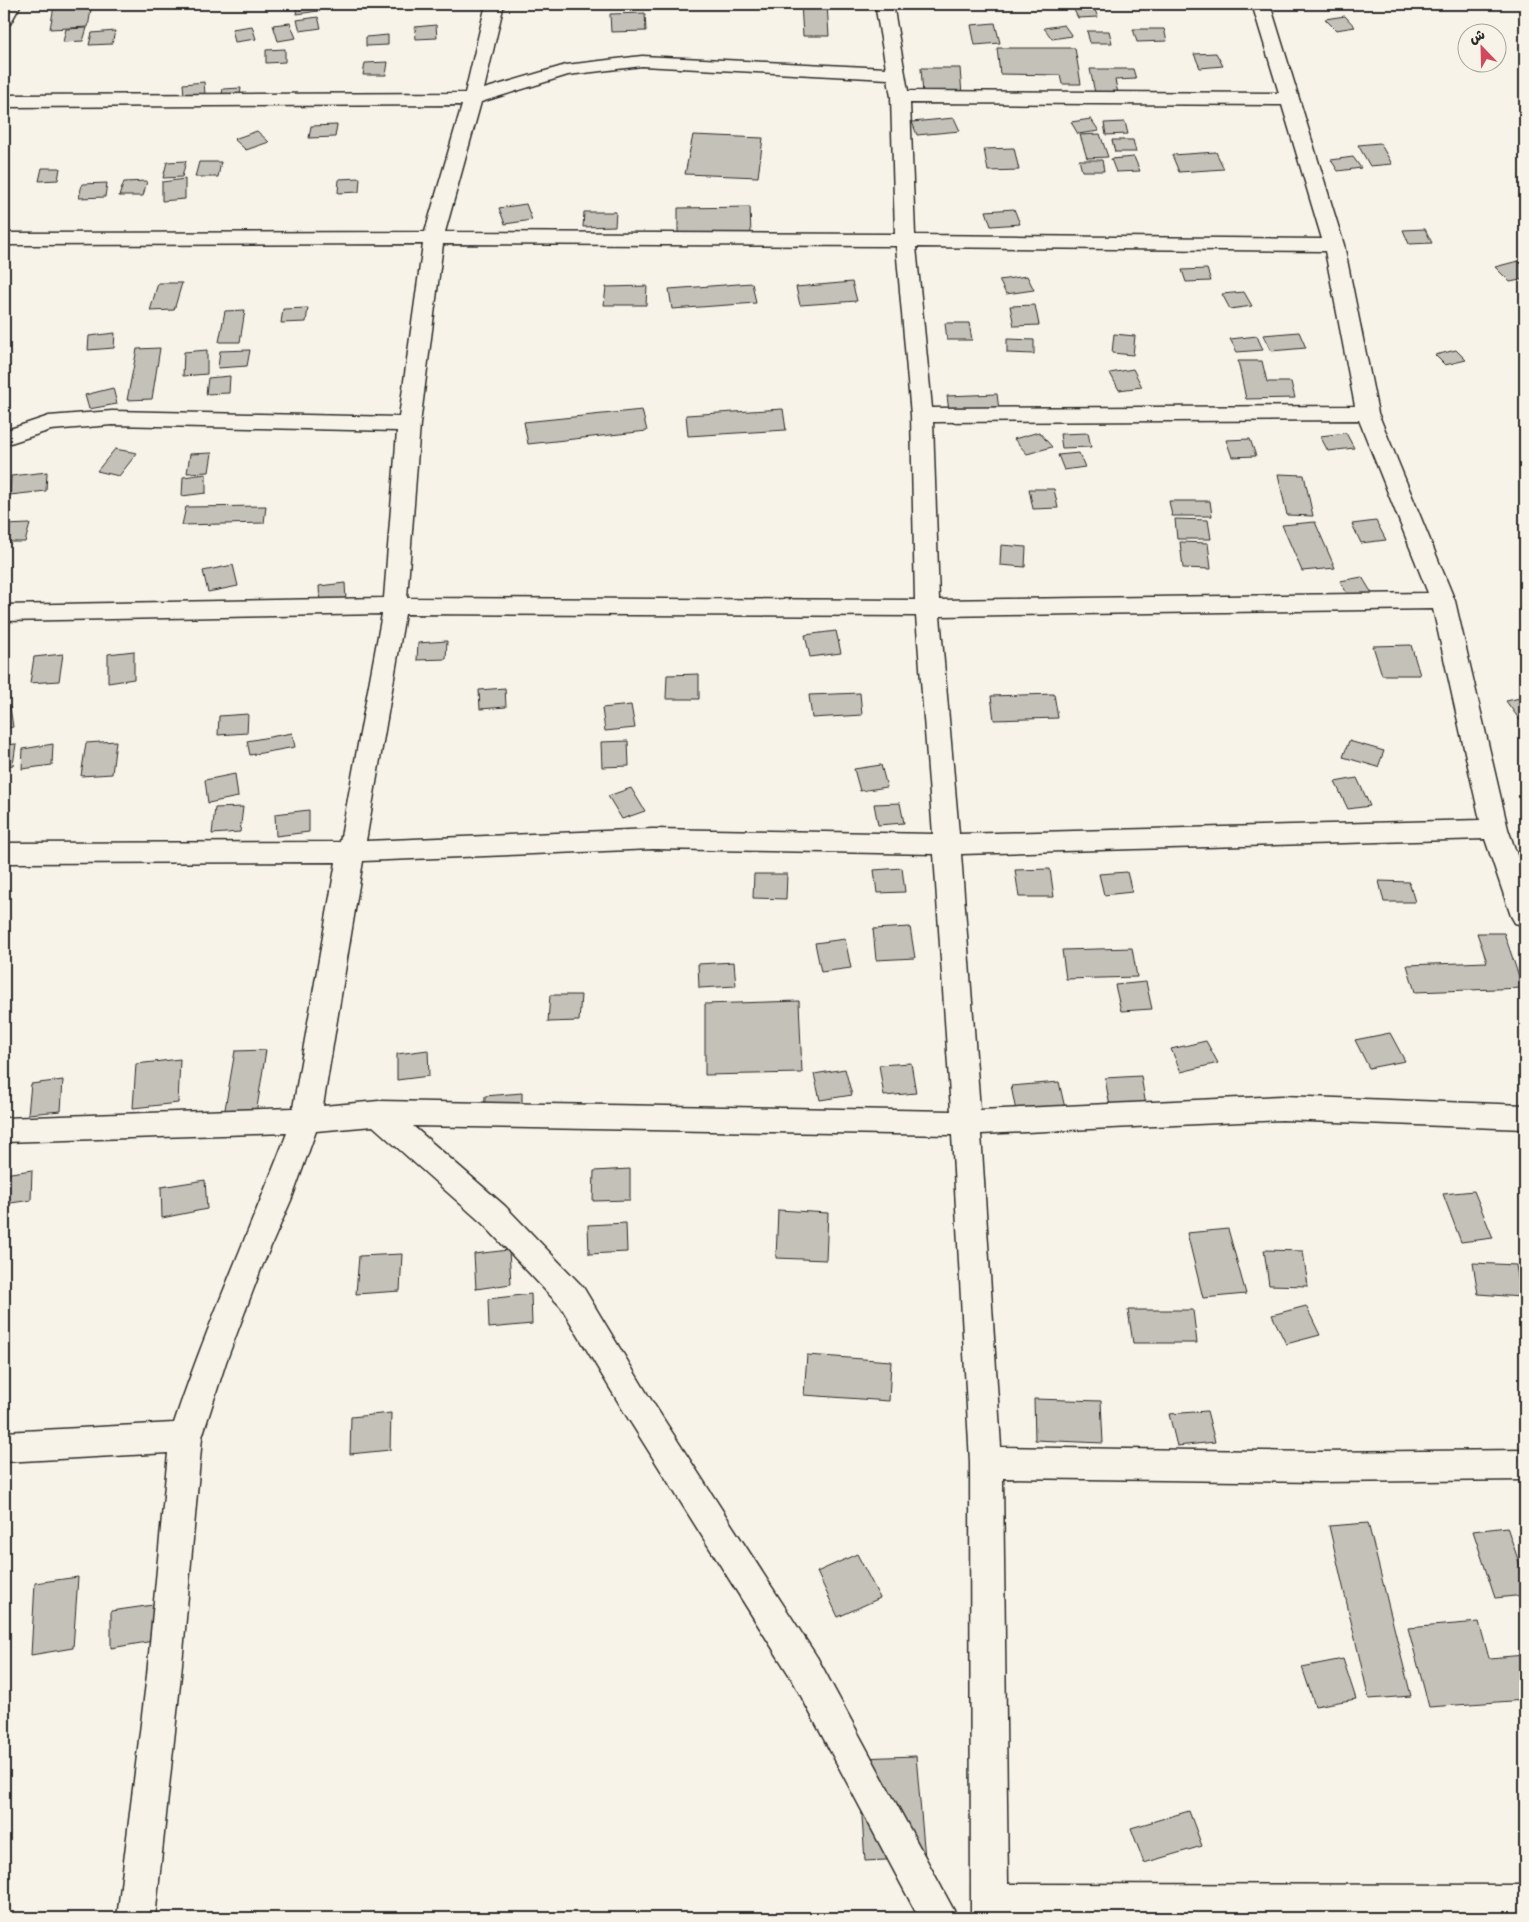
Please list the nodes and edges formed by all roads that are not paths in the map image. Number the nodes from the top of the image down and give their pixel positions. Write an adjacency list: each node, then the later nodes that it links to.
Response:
1 (12, 4): 5 (street)
2 (495, 4): 7 (street)
3 (884, 4): 6 (street)
4 (1261, 4): 8 (street)
5 (4, 20)
6 (897, 86): 7 (street); 8 (street); 12 (street)
7 (473, 99): 9 (street); 10 (street)
8 (1290, 99): 13 (street)
9 (4, 101)
10 (434, 237): 11 (street); 12 (street); 16 (street)
11 (4, 239)
12 (905, 239): 13 (street); 15 (street)
13 (1334, 245): 14 (street)
14 (1367, 414): 15 (street); 18 (street)
15 (922, 415): 20 (street)
16 (409, 424): 17 (street); 19 (street)
17 (4, 438)
18 (1443, 601): 20 (street); 22 (street)
19 (396, 606): 20 (street); 21 (street); 24 (street)
20 (927, 608): 23 (street)
21 (4, 613)
22 (1495, 829): 23 (street); 26 (street)
23 (946, 844): 24 (street); 30 (street)
24 (351, 852): 25 (street); 29 (street)
25 (4, 853)
26 (1525, 916)
27 (379, 1113): 29 (street); 30 (street); 39 (street)
28 (1525, 1117): 30 (street)
29 (306, 1120): 31 (street); 32 (street)
30 (966, 1123): 34 (street)
31 (4, 1130)
32 (186, 1437): 33 (street); 38 (street)
33 (4, 1447)
34 (986, 1462): 35 (street); 37 (street)
35 (1525, 1465)
36 (1525, 1904): 37 (street)
37 (990, 1911)
38 (136, 1918)
39 (939, 1918)

